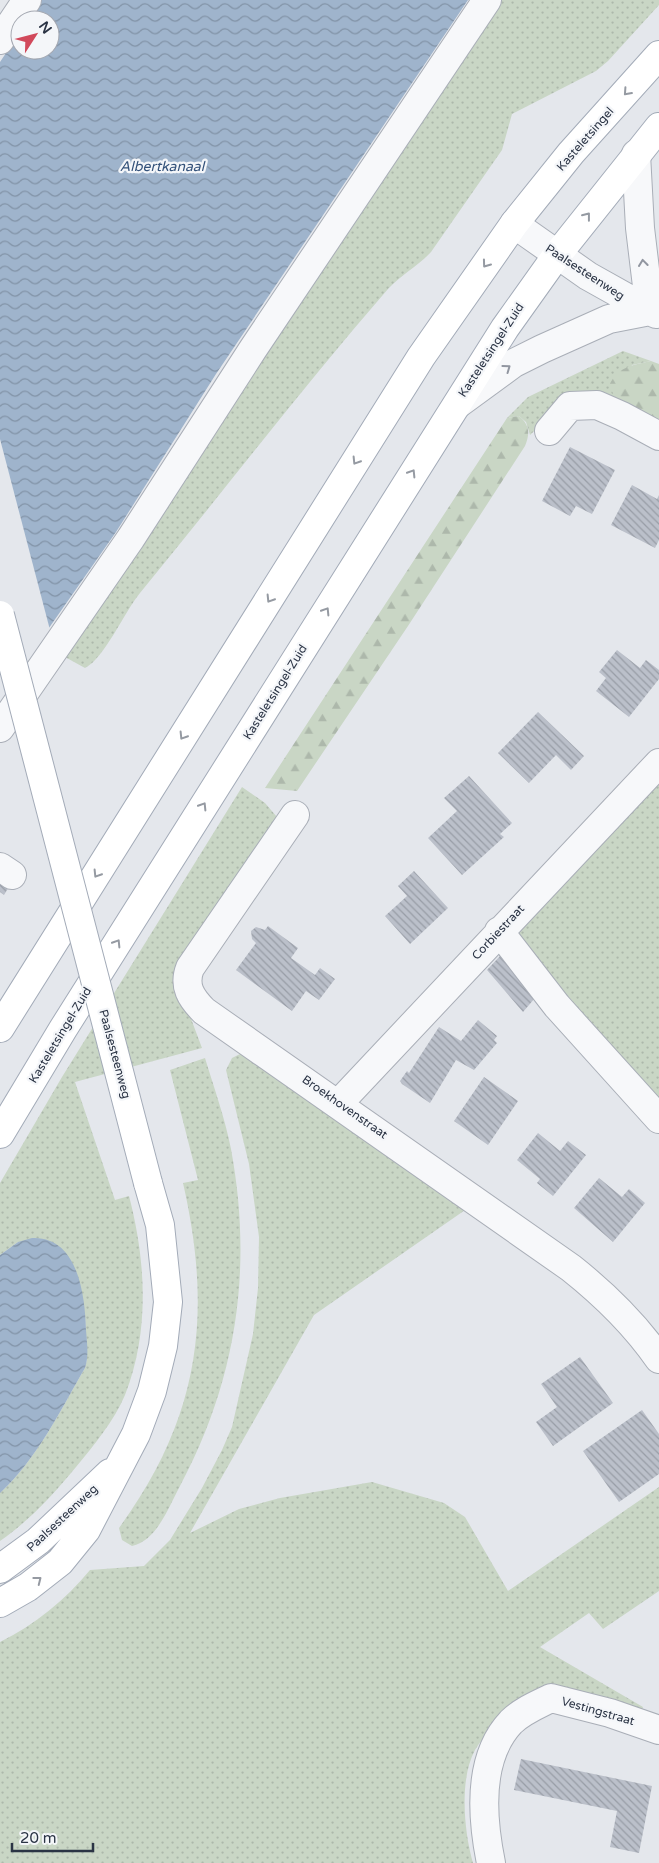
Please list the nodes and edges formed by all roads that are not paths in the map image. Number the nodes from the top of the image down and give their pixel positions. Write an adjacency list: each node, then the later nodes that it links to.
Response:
1 (27, 0): 3 (street)
2 (487, 0): 14 (street)
3 (0, 40)
4 (659, 55): 7 (main road, Kasteletsingel, one-way to 7)
5 (659, 127): 6 (main road)
6 (636, 154): 8 (main road, one-way to 6); 9 (street, one-way to 6)
7 (514, 224): 8 (street, Paalsesteenweg); 18 (main road, one-way to 18)
8 (557, 255): 9 (street, Paalsesteenweg); 10 (main road, Kasteletsingel-Zuid)
9 (655, 314): 10 (street, one-way to 9)
10 (454, 407): 21 (main road, Kasteletsingel-Zuid, one-way to 10)
11 (549, 431): 12 (street)
12 (659, 436)
13 (0, 616): 23 (main road, Paalsesteenweg, bridge)
14 (0, 728)
15 (659, 762): 17 (street, Corbiestraat)
16 (295, 815): 19 (street, Broekhovenstraat)
17 (499, 930): 19 (street, Corbiestraat); 20 (street)
18 (0, 1028)
19 (339, 1103): 22 (street, Broekhovenstraat)
20 (659, 1118)
21 (0, 1134)
22 (659, 1359)
23 (121, 1463): 24 (main road, Paalsesteenweg); 25 (main road, Paalsesteenweg, one-way to 23)
24 (0, 1569)
25 (0, 1603)
26 (659, 1730): 27 (street, Vestingstraat)
27 (491, 1863)

